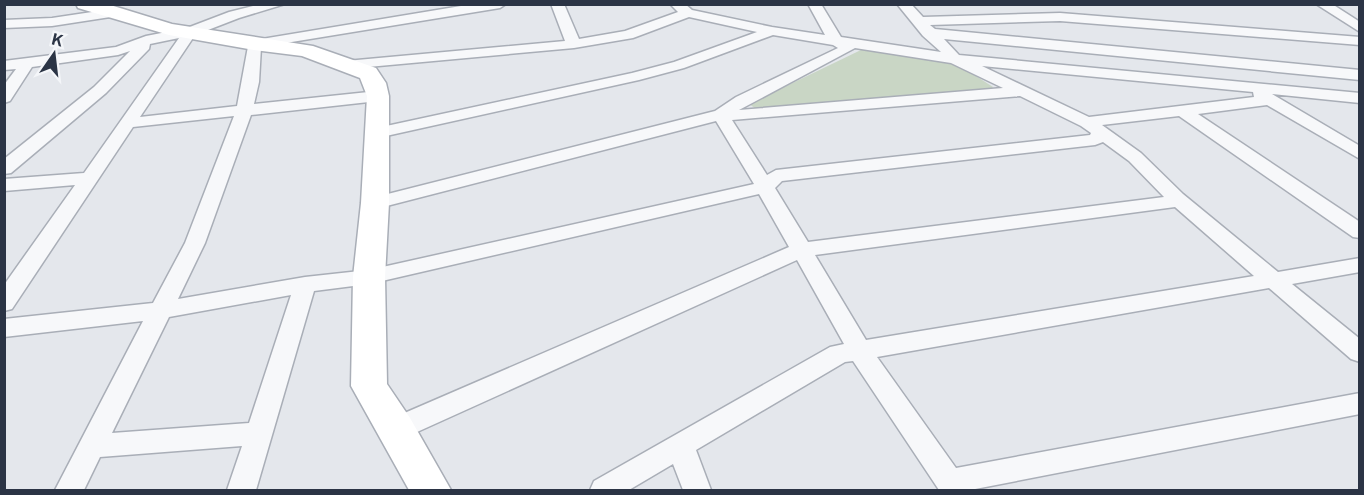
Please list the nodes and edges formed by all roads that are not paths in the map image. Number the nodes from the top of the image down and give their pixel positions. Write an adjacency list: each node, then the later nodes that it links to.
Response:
1 (84, 4): 12 (street)
2 (279, 4): 18 (street)
3 (500, 4): 23 (street)
4 (557, 4): 24 (street)
5 (814, 4): 21 (street)
6 (903, 4): 13 (street)
7 (1047, 5): 11 (street)
8 (1326, 7): 10 (street); 15 (street)
9 (682, 9): 16 (street); 24 (street)
10 (1359, 10)
11 (1063, 11): 13 (street); 17 (street)
12 (112, 14): 14 (street); 18 (street)
13 (917, 21): 19 (street)
14 (4, 24)
15 (1359, 28)
16 (772, 31): 21 (street); 43 (street)
17 (1237, 31): 22 (street); 29 (street)
18 (190, 32): 20 (street); 23 (street); 41 (street)
19 (928, 33): 25 (street); 29 (street)
20 (151, 39): 26 (street); 45 (street)
21 (834, 39): 25 (street); 40 (street)
22 (1359, 41)
23 (254, 44): 27 (street); 38 (street)
24 (574, 44): 27 (street)
25 (955, 59): 31 (street); 32 (street)
26 (27, 63): 28 (street); 35 (street)
27 (346, 65): 34 (street)
28 (4, 66)
29 (1279, 67): 30 (street); 33 (street)
30 (1359, 75)
31 (1251, 87): 33 (street); 37 (street)
32 (1024, 91): 40 (street); 42 (street)
33 (1310, 93): 36 (street)
34 (378, 96): 38 (street); 43 (street)
35 (4, 98)
36 (1359, 98)
37 (1270, 100): 39 (street); 44 (street)
38 (245, 109): 41 (street); 58 (street)
39 (1183, 111): 42 (street); 51 (street)
40 (721, 115): 48 (street); 50 (street)
41 (128, 123): 46 (street)
42 (1094, 127): 48 (street); 49 (street)
43 (377, 133): 50 (street)
44 (1359, 154)
45 (4, 169)
46 (90, 178): 47 (street); 57 (street)
47 (4, 185)
48 (765, 187): 52 (street); 54 (street)
49 (1180, 201): 52 (street); 55 (street)
50 (375, 203): 54 (street)
51 (1359, 232)
52 (801, 250): 60 (street); 63 (street)
53 (1359, 265): 55 (street)
54 (369, 277): 56 (street); 63 (street)
55 (1273, 282): 60 (street); 61 (street)
56 (305, 285): 58 (street); 64 (street)
57 (4, 303)
58 (160, 311): 59 (street); 65 (street)
59 (4, 328)
60 (860, 351): 66 (street); 67 (street)
61 (1359, 353)
62 (1359, 403): 67 (street)
63 (396, 429): 70 (street)
64 (260, 433): 65 (street); 69 (street)
65 (91, 446): 68 (street)
66 (681, 446): 71 (street); 72 (street)
67 (952, 486)
68 (69, 490)
69 (242, 490)
70 (430, 490)
71 (604, 490)
72 (697, 490)

